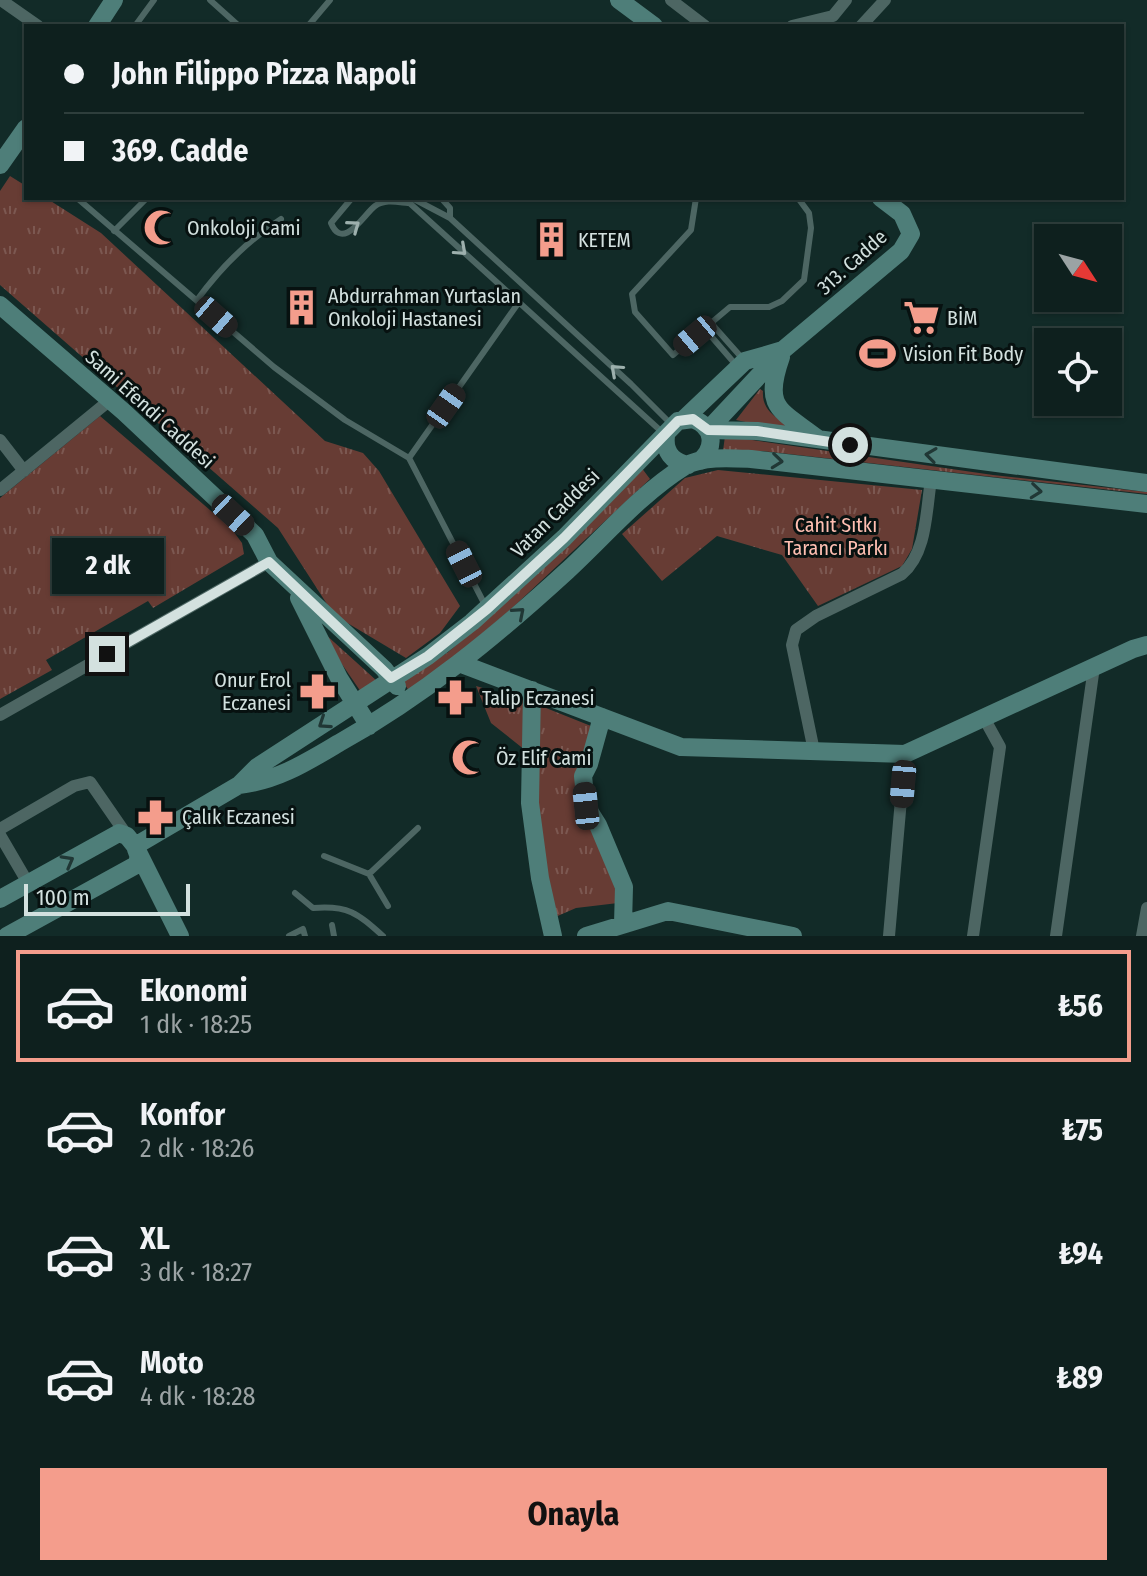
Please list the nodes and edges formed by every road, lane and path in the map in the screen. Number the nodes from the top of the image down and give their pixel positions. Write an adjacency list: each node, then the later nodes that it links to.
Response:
1 (1, 0): 10 (street)
2 (114, 0): 11 (main road)
3 (154, 0): 12 (lane)
4 (210, 0): 13 (lane)
5 (330, 0): 14 (lane)
6 (619, 0): 15 (main road)
7 (671, 0): 16 (street)
8 (846, 0): 17 (street)
9 (885, 0): 18 (street)
10 (35, 24)
11 (98, 24)
12 (136, 24)
13 (237, 24)
14 (310, 24)
15 (651, 24)
16 (702, 24)
17 (800, 24)
18 (863, 24)
19 (24, 131): 20 (main road)
20 (0, 165)
21 (79, 200): 31 (lane)
22 (145, 200): 31 (lane)
23 (350, 200): 24 (lane, one-way to 24)
24 (408, 200): 29 (lane); 33 (lane, one-way to 33)
25 (443, 200): 29 (lane)
26 (696, 200): 36 (lane)
27 (801, 200): 35 (lane)
28 (884, 200): 37 (main road, 313. Cadde)
29 (450, 218): 40 (lane, one-way to 29)
30 (281, 219): 32 (lane)
31 (114, 231): 32 (lane)
32 (197, 300): 44 (lane)
33 (519, 302): 40 (lane); 44 (lane)
34 (0, 305): 39 (main road, Sami Efendi Caddesi)
35 (711, 323): 36 (lane); 38 (lane)
36 (704, 328): 38 (lane)
37 (783, 350): 38 (main road, 313. Cadde); 41 (main road, 313. Cadde); 43 (main road)
38 (742, 364): 40 (main road, 313. Cadde)
39 (110, 400): 46 (street); 51 (main road, Sami Efendi Caddesi)
40 (674, 426): 41 (main road); 45 (main road); 53 (main road, Vatan Caddesi)
41 (708, 430): 43 (main road); 45 (main road)
42 (0, 440): 46 (street)
43 (820, 441): 48 (main road, one-way to 43)
44 (409, 458): 53 (lane)
45 (694, 463): 47 (main road, one-way to 47); 55 (main road, Vatan Caddesi, one-way to 45)
46 (24, 471): 49 (street)
47 (931, 480): 50 (main road, one-way to 50); 65 (street)
48 (1147, 483)
49 (0, 490)
50 (1147, 504)
51 (269, 562): 52 (main road, Sami Efendi Caddesi); 61 (street)
52 (294, 588): 57 (main road, Sami Efendi Caddesi); 60 (main road, Sami Efendi Caddesi)
53 (487, 609): 57 (main road, Vatan Caddesi)
54 (1147, 645): 56 (main road)
55 (459, 663): 58 (main road); 59 (main road, Vatan Caddesi)
56 (1094, 667): 63 (main road); 92 (street)
57 (391, 678): 59 (main road, Sami Efendi Caddesi); 60 (main road, Vatan Caddesi)
58 (532, 690): 62 (main road); 87 (main road)
59 (409, 700): 64 (main road, Vatan Caddesi)
60 (354, 703): 64 (main road, Sami Efendi Caddesi); 67 (main road, Vatan Caddesi, one-way to 67)
61 (0, 715)
62 (602, 717): 65 (main road); 79 (main road)
63 (984, 718): 66 (main road); 91 (street)
64 (369, 726): 67 (main road, Vatan Caddesi)
65 (814, 751): 66 (main road)
66 (905, 754): 90 (street)
67 (239, 785): 70 (main road, Vatan Caddesi)
68 (418, 828): 72 (lane)
69 (0, 832): 70 (street); 73 (street)
70 (135, 846): 73 (main road, one-way to 70); 81 (main road, Vatan Caddesi); 82 (main road)
71 (324, 856): 72 (lane)
72 (369, 874): 76 (lane)
73 (28, 883): 75 (main road)
74 (295, 893): 86 (lane)
75 (0, 899)
76 (388, 906)
77 (1147, 908): 93 (street)
78 (332, 925): 85 (lane)
79 (631, 927): 80 (main road); 88 (main road)
80 (724, 930): 89 (main road)
81 (7, 936)
82 (180, 936)
83 (289, 936): 84 (lane)
84 (305, 936)
85 (334, 936)
86 (383, 936)
87 (553, 936)
88 (586, 936)
89 (793, 936)
90 (889, 936)
91 (973, 936)
92 (1056, 936)
93 (1142, 936)

